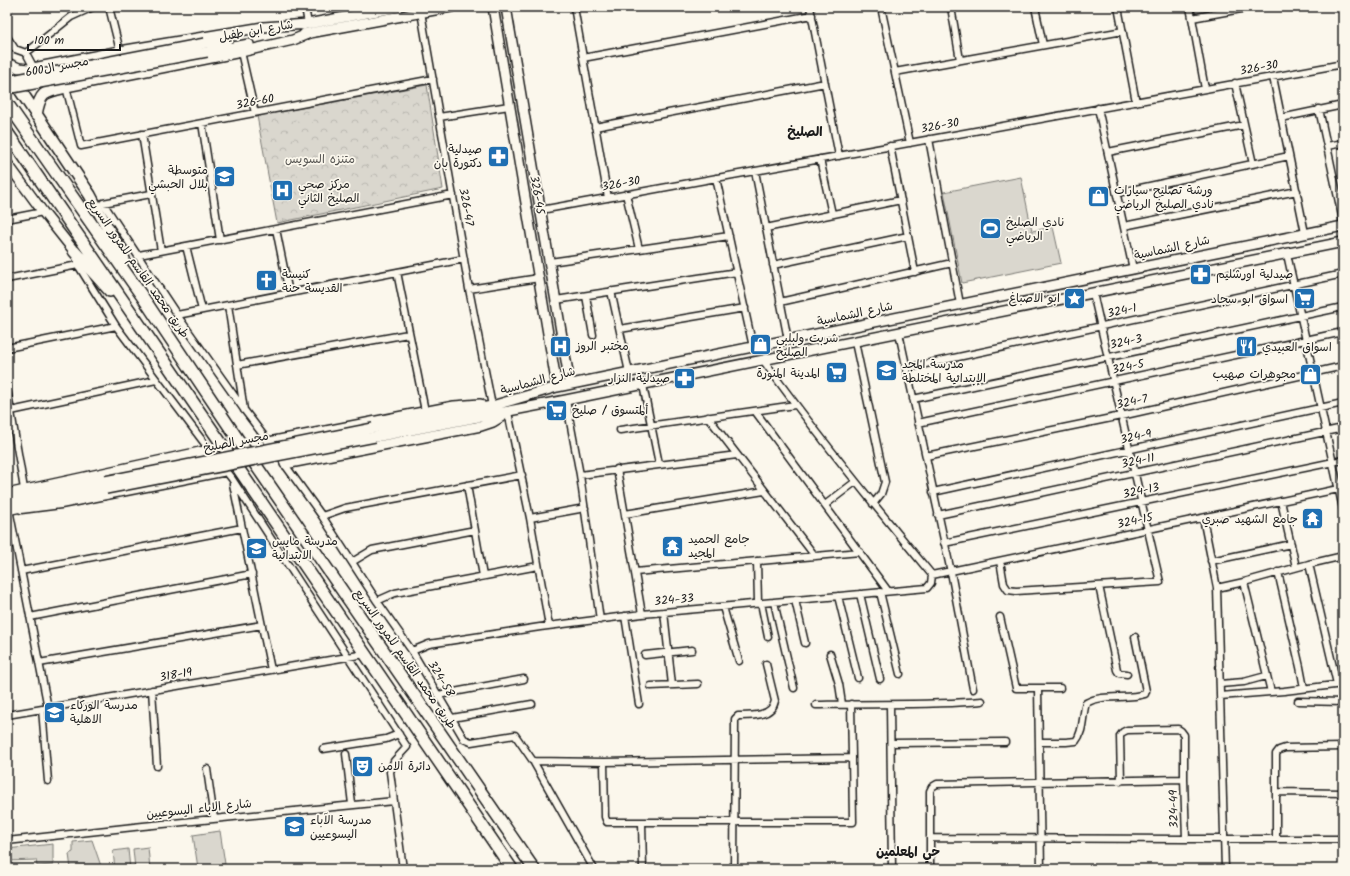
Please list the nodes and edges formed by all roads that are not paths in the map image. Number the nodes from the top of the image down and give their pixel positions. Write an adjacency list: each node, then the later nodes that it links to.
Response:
1 (93, 7): 26 (street)
2 (108, 7): 24 (street)
3 (305, 7): 19 (street)
4 (399, 7): 19 (street, شارع ابن طفيل)
5 (451, 7): 16 (street, شارع ابن طفيل)
6 (574, 7): 27 (street)
7 (810, 7): 17 (street)
8 (881, 7): 32 (street)
9 (950, 7): 28 (street)
10 (1035, 7): 22 (street)
11 (1118, 7): 20 (street)
12 (1190, 7): 18 (street)
13 (1252, 7): 18 (street)
14 (507, 8): 15 (street); 79 (street, 326-45)
15 (493, 9): 45 (street, 326-45)
16 (421, 12): 19 (street, شارع ابن طفيل); 35 (street, 326-47)
17 (812, 15): 27 (street); 36 (street)
18 (1192, 18): 40 (street)
19 (309, 29): 23 (street, شارع ابن طفيل); 24 (street); 25 (street)
20 (1123, 31): 22 (street); 42 (street)
21 (7, 37): 26 (street)
22 (1043, 45): 28 (street)
23 (206, 47): 33 (street, مجسر ال600, bridge); 39 (street, مجسر ال600, bridge)
24 (120, 51): 31 (street)
25 (241, 52): 38 (street); 48 (street)
26 (26, 53): 31 (street)
27 (583, 58): 54 (street)
28 (960, 60): 32 (street)
29 (7, 63): 31 (street)
30 (1343, 64): 34 (street, 326-30)
31 (34, 68)
32 (895, 72): 58 (street)
33 (8, 76)
34 (1273, 77): 37 (street, 326-30); 51 (street)
35 (433, 79): 48 (street, 326-60); 50 (street, 326-47)
36 (825, 83): 54 (street); 63 (street)
37 (1235, 84): 40 (street, 326-30); 53 (street)
38 (66, 87): 49 (highway); 56 (street, 326-60)
39 (7, 89)
40 (1205, 89): 42 (street, 326-30)
41 (20, 90): 49 (highway)
42 (1136, 102): 46 (street, 326-30)
43 (7, 103): 119 (highway, طريق محمد القاسم للمرور السريع)
44 (1343, 105): 47 (street)
45 (509, 106): 50 (street); 111 (street, 326-45)
46 (1098, 108): 57 (street, 326-30); 62 (street)
47 (1319, 110): 51 (street); 61 (street)
48 (256, 113): 52 (street, 326-60)
49 (36, 115): 119 (highway)
50 (439, 117): 76 (street, 326-47)
51 (1281, 118): 64 (street)
52 (202, 123): 56 (street, 326-60); 91 (street)
53 (1244, 125): 62 (street); 67 (street)
54 (595, 127): 77 (street)
55 (7, 132): 130 (highway)
56 (142, 134): 74 (street)
57 (929, 139): 58 (street, 326-30); 102 (street)
58 (910, 143): 60 (street, 326-30)
59 (1343, 143): 61 (street)
60 (890, 146): 63 (street, 326-30); 78 (street)
61 (1327, 146): 71 (street)
62 (1108, 152): 73 (street)
63 (838, 156): 65 (street, 326-30)
64 (1289, 156): 67 (street); 72 (street)
65 (820, 159): 68 (street, 326-30); 81 (street)
66 (7, 163): 80 (street)
67 (1253, 164): 73 (street)
68 (755, 171): 69 (street, 326-30); 86 (street)
69 (716, 178): 75 (street, 326-30); 89 (street)
70 (1343, 184): 71 (street)
71 (1336, 186): 83 (street)
72 (1297, 191): 84 (street); 88 (street)
73 (1117, 193): 84 (street)
74 (151, 194): 96 (street); 98 (street)
75 (626, 194): 77 (street, 326-30); 94 (street)
76 (453, 195): 87 (street); 99 (street, 326-47)
77 (608, 198): 79 (street, 326-30)
78 (901, 200): 81 (street); 90 (street)
79 (541, 210): 101 (street, 326-45)
80 (43, 212): 82 (street); 95 (street)
81 (832, 214): 86 (street)
82 (7, 219)
83 (1343, 221)
84 (1124, 226): 105 (street)
85 (1343, 226): 88 (street, شارع الشماسية)
86 (766, 228): 104 (street)
87 (276, 229): 91 (street); 116 (street)
88 (1306, 233): 100 (street, شارع الشماسية)
89 (729, 236): 94 (street); 107 (street)
90 (908, 236): 104 (street); 108 (street)
91 (220, 240): 93 (street)
92 (1343, 242): 97 (street, شارع الشماسية)
93 (186, 246): 96 (street); 126 (street)
94 (639, 249): 101 (street)
95 (74, 251): 103 (street); 130 (highway)
96 (161, 251): 98 (street)
97 (1286, 254): 109 (street, شارع الشماسية); 113 (street)
98 (139, 255): 127 (street)
99 (464, 258): 106 (street); 114 (street, 326-47)
100 (1185, 258): 105 (street, شارع الشماسية); 109 (street)
101 (550, 262): 120 (street, 326-45)
102 (952, 264): 108 (street); 122 (street)
103 (78, 265): 112 (street); 129 (street)
104 (773, 265): 121 (street)
105 (1134, 269): 122 (street, شارع الشماسية)
106 (397, 272): 116 (street); 135 (street)
107 (737, 272): 115 (street); 125 (street)
108 (915, 272): 121 (street)
109 (1189, 274): 117 (street, شارع الشماسية)
110 (1343, 274): 113 (street, 324-1)
111 (539, 278): 114 (street); 155 (street, 326-45)
112 (7, 279)
113 (1293, 285): 128 (street); 131 (street, 324-1)
114 (469, 289): 161 (street, 326-47)
115 (611, 291): 118 (street); 132 (street)
116 (289, 293): 123 (street)
117 (1093, 293): 131 (street); 134 (street, شارع الشماسية)
118 (586, 296): 120 (street); 137 (street)
119 (144, 299): 177 (highway, طريق محمد القاسم للمرور السريع)
120 (556, 300): 153 (street, 326-45)
121 (780, 302): 138 (street)
122 (960, 304): 136 (street, شارع الشماسية)
123 (228, 305): 126 (street); 146 (street)
124 (1343, 307): 128 (street, 324-3)
125 (745, 308): 132 (street); 141 (street)
126 (202, 310): 127 (street)
127 (177, 315): 164 (street)
128 (1300, 317): 139 (street); 144 (street, 324-3)
129 (116, 326): 142 (street); 151 (street)
130 (142, 327): 180 (highway)
131 (1101, 327): 144 (street); 148 (street, 324-1)
132 (620, 329): 149 (street)
133 (1343, 332): 139 (street, 324-5)
134 (899, 333): 140 (street, شارع الشماسية); 148 (street)
135 (408, 334): 146 (street); 165 (street)
136 (816, 334): 138 (street, شارع الشماسية); 143 (street)
137 (593, 335)
138 (788, 340): 141 (street, شارع الشماسية)
139 (1306, 340): 150 (street); 152 (street, 324-5)
140 (855, 342): 143 (street, شارع الشماسية); 203 (street)
141 (753, 347): 149 (street, شارع الشماسية)
142 (7, 348)
143 (819, 349): 145 (street, شارع الشماسية)
144 (1108, 357): 152 (street); 157 (street, 324-3)
145 (763, 360): 154 (street, شارع الشماسية); 160 (street)
146 (238, 365): 164 (street)
147 (1343, 366): 150 (street, 324-7)
148 (906, 368): 157 (street)
149 (629, 372): 153 (street, شارع الشماسية)
150 (1313, 373): 162 (street); 169 (street, 324-7)
151 (156, 380): 163 (street); 179 (street)
152 (1113, 382): 169 (street); 170 (street, 324-5)
153 (570, 384): 155 (street, شارع الشماسية)
154 (643, 385): 158 (street, شارع الشماسية); 171 (street)
155 (557, 387): 161 (street, شارع الشماسية)
156 (7, 388): 163 (street)
157 (913, 399): 170 (street)
158 (566, 400): 167 (street, شارع الشماسية); 192 (street)
159 (1343, 402): 162 (street, 324-9)
160 (795, 405): 166 (street); 194 (street)
161 (492, 406): 165 (street); 175 (street, شارع الشماسية)
162 (1320, 407): 174 (street); 178 (street, 324-9)
163 (11, 411): 197 (street)
164 (245, 411): 176 (street)
165 (425, 411): 176 (street)
166 (755, 411): 168 (street); 204 (street)
167 (508, 412): 175 (street, شارع الشماسية); 184 (street); 191 (street)
168 (708, 416): 171 (street); 181 (street)
169 (1121, 416): 178 (street); 182 (street, 324-7)
170 (918, 423): 182 (street)
171 (652, 426): 173 (street); 187 (street)
172 (1343, 428): 174 (street, 324-11)
173 (620, 430)
174 (1326, 432): 185 (street); 190 (street, 324-11)
175 (374, 433): 205 (street, مجسر الصليخ, bridge)
176 (270, 443)
177 (245, 450)
178 (1129, 450): 190 (street); 199 (street, 324-9)
179 (212, 453): 197 (street)
180 (228, 453)
181 (737, 455): 187 (street); 198 (street)
182 (926, 456): 199 (street)
183 (1343, 460): 185 (street, 324-13)
184 (283, 462): 210 (street, 324-58)
185 (1333, 463): 196 (street); 202 (street, 324-13)
186 (255, 464): 334 (highway, طريق محمد القاسم للمرور السريع)
187 (659, 464): 189 (street)
188 (238, 468): 261 (highway)
189 (617, 469): 192 (street); 208 (street)
190 (1135, 473): 202 (street); 209 (street, 324-11)
191 (522, 475): 195 (street); 211 (street)
192 (580, 475): 206 (street)
193 (232, 479): 205 (street); 213 (street); 264 (street)
194 (855, 482): 203 (street); 204 (street)
195 (467, 485): 210 (street); 214 (street)
196 (1341, 488): 201 (street, 324-15); 207 (street)
197 (24, 489): 200 (street)
198 (764, 491): 208 (street); 219 (street)
199 (933, 492): 209 (street)
200 (7, 494)
201 (1281, 501): 212 (street, 324-15); 217 (street)
202 (1141, 502): 215 (street); 216 (street, 324-13)
203 (873, 504): 234 (street)
204 (825, 505): 218 (street)
205 (8, 507): 228 (street)
206 (585, 508): 211 (street); 252 (street)
207 (1343, 509)
208 (625, 514): 229 (street)
209 (938, 515): 216 (street)
210 (322, 516): 223 (street, 324-58)
211 (530, 518): 226 (street)
212 (1203, 518): 215 (street, 324-15); 222 (street)
213 (242, 528): 228 (street); 232 (street)
214 (475, 530): 223 (street); 233 (street)
215 (1148, 530): 221 (street, 324-15); 236 (street)
216 (944, 543): 230 (street)
217 (1291, 544): 222 (street); 227 (street)
218 (860, 552): 219 (street); 238 (street)
219 (815, 556): 220 (street)
220 (757, 561): 229 (street); 245 (street)
221 (1000, 561): 230 (street, 324-15); 236 (street)
222 (1211, 561): 237 (street)
223 (352, 562): 243 (street, 324-58)
224 (1309, 564): 225 (street); 227 (street); 277 (street)
225 (1343, 565)
226 (538, 566): 233 (street); 254 (street)
227 (1296, 568): 231 (street)
228 (21, 571): 250 (street)
229 (635, 572): 248 (street)
230 (951, 572): 234 (street, 324-15); 283 (street)
231 (1278, 572): 235 (street); 282 (street)
232 (252, 574): 250 (street); 253 (street)
233 (483, 576): 243 (street)
234 (932, 576): 238 (street, 324-33)
235 (1244, 582): 237 (street); 271 (street)
236 (1099, 586): 270 (street)
237 (1217, 588): 276 (street)
238 (888, 591): 239 (street, 324-33)
239 (880, 592): 240 (street, 324-33); 269 (street)
240 (860, 594): 241 (street, 324-33); 274 (street)
241 (838, 596): 242 (street, 324-33); 272 (street)
242 (795, 600): 244 (street, 324-33); 257 (street)
243 (377, 601): 259 (street, 324-58)
244 (774, 602): 245 (street, 324-33); 280 (street)
245 (760, 603): 246 (street, 324-33); 255 (street)
246 (723, 607): 247 (street, 324-33); 265 (street)
247 (664, 612): 248 (street, 324-33); 260 (street)
248 (642, 614): 249 (street, 324-33)
249 (625, 616): 252 (street, 324-33); 293 (street)
250 (30, 617): 266 (street)
251 (1000, 618): 284 (street)
252 (600, 620): 254 (street, 324-33)
253 (262, 625): 266 (street); 268 (street)
254 (549, 626): 259 (street, 324-33)
255 (768, 637)
256 (1135, 637): 303 (street)
257 (805, 643)
258 (692, 650): 260 (street)
259 (412, 651): 287 (street, 324-58)
260 (669, 652): 263 (street); 278 (street)
261 (365, 654): 264 (street, 318-19); 333 (highway)
262 (830, 654): 294 (street)
263 (645, 655)
264 (350, 657): 268 (street, 318-19); 301 (street)
265 (739, 661)
266 (39, 663): 298 (street)
267 (766, 664): 309 (street)
268 (271, 670): 285 (street, 318-19)
269 (900, 674)
270 (1127, 674)
271 (1266, 676): 276 (street); 286 (street)
272 (858, 678)
273 (524, 679): 287 (street)
274 (880, 679)
275 (698, 684): 278 (street)
276 (1220, 684): 288 (street)
277 (1340, 684): 282 (street)
278 (672, 685): 279 (street)
279 (651, 686)
280 (794, 688)
281 (1060, 688): 284 (street)
282 (1304, 688): 286 (street)
283 (974, 689)
284 (1038, 689): 303 (street)
285 (152, 690): 298 (street, 318-19); 312 (street)
286 (1271, 692): 288 (street)
287 (438, 695): 300 (street, 324-58)
288 (1220, 696): 328 (street)
289 (982, 701): 297 (street)
290 (1298, 701): 291 (street)
291 (1343, 702)
292 (532, 704): 300 (street)
293 (639, 704)
294 (842, 704): 295 (street); 296 (street)
295 (851, 704): 297 (street); 308 (street)
296 (816, 705)
297 (890, 705): 304 (street)
298 (45, 708): 299 (street, 318-19); 315 (street)
299 (7, 715)
300 (452, 718): 310 (street, 324-58)
301 (399, 734): 306 (street); 320 (street)
302 (1005, 742): 304 (street)
303 (1039, 742): 316 (street)
304 (891, 743): 338 (street)
305 (1343, 747): 318 (street)
306 (323, 749)
307 (346, 754): 321 (street)
308 (852, 758): 309 (street); 324 (street)
309 (734, 760): 311 (street); 324 (street)
310 (533, 761): 311 (street); 335 (street, 324-58)
311 (604, 762): 323 (street)
312 (157, 766)
313 (207, 769): 322 (street)
314 (1184, 779): 317 (street, 324-49); 317 (street); 327 (street, 324-49)
315 (48, 781)
316 (1040, 781): 317 (street, 324-49); 325 (street, 324-49); 326 (street)
317 (1121, 781)
318 (1276, 792): 319 (street); 329 (street)
319 (1343, 793)
320 (394, 801): 321 (street, شارع الاباء اليسوعيين); 332 (street)
321 (352, 804): 322 (street, شارع الاباء اليسوعيين)
322 (214, 819): 331 (street, شارع الاباء اليسوعيين)
323 (642, 822): 324 (street); 336 (street)
324 (734, 822): 337 (street)
325 (930, 838): 326 (street, 324-49); 339 (street, 324-49)
326 (1041, 838): 327 (street, 324-49); 340 (street)
327 (1186, 839): 328 (street)
328 (1225, 839): 329 (street); 341 (street)
329 (1276, 839): 330 (street)
330 (1343, 839)
331 (7, 841)
332 (403, 869)
333 (512, 869)
334 (534, 869)
335 (594, 869)
336 (643, 869)
337 (734, 869)
338 (892, 869)
339 (930, 869)
340 (1041, 869)
341 (1225, 869)

